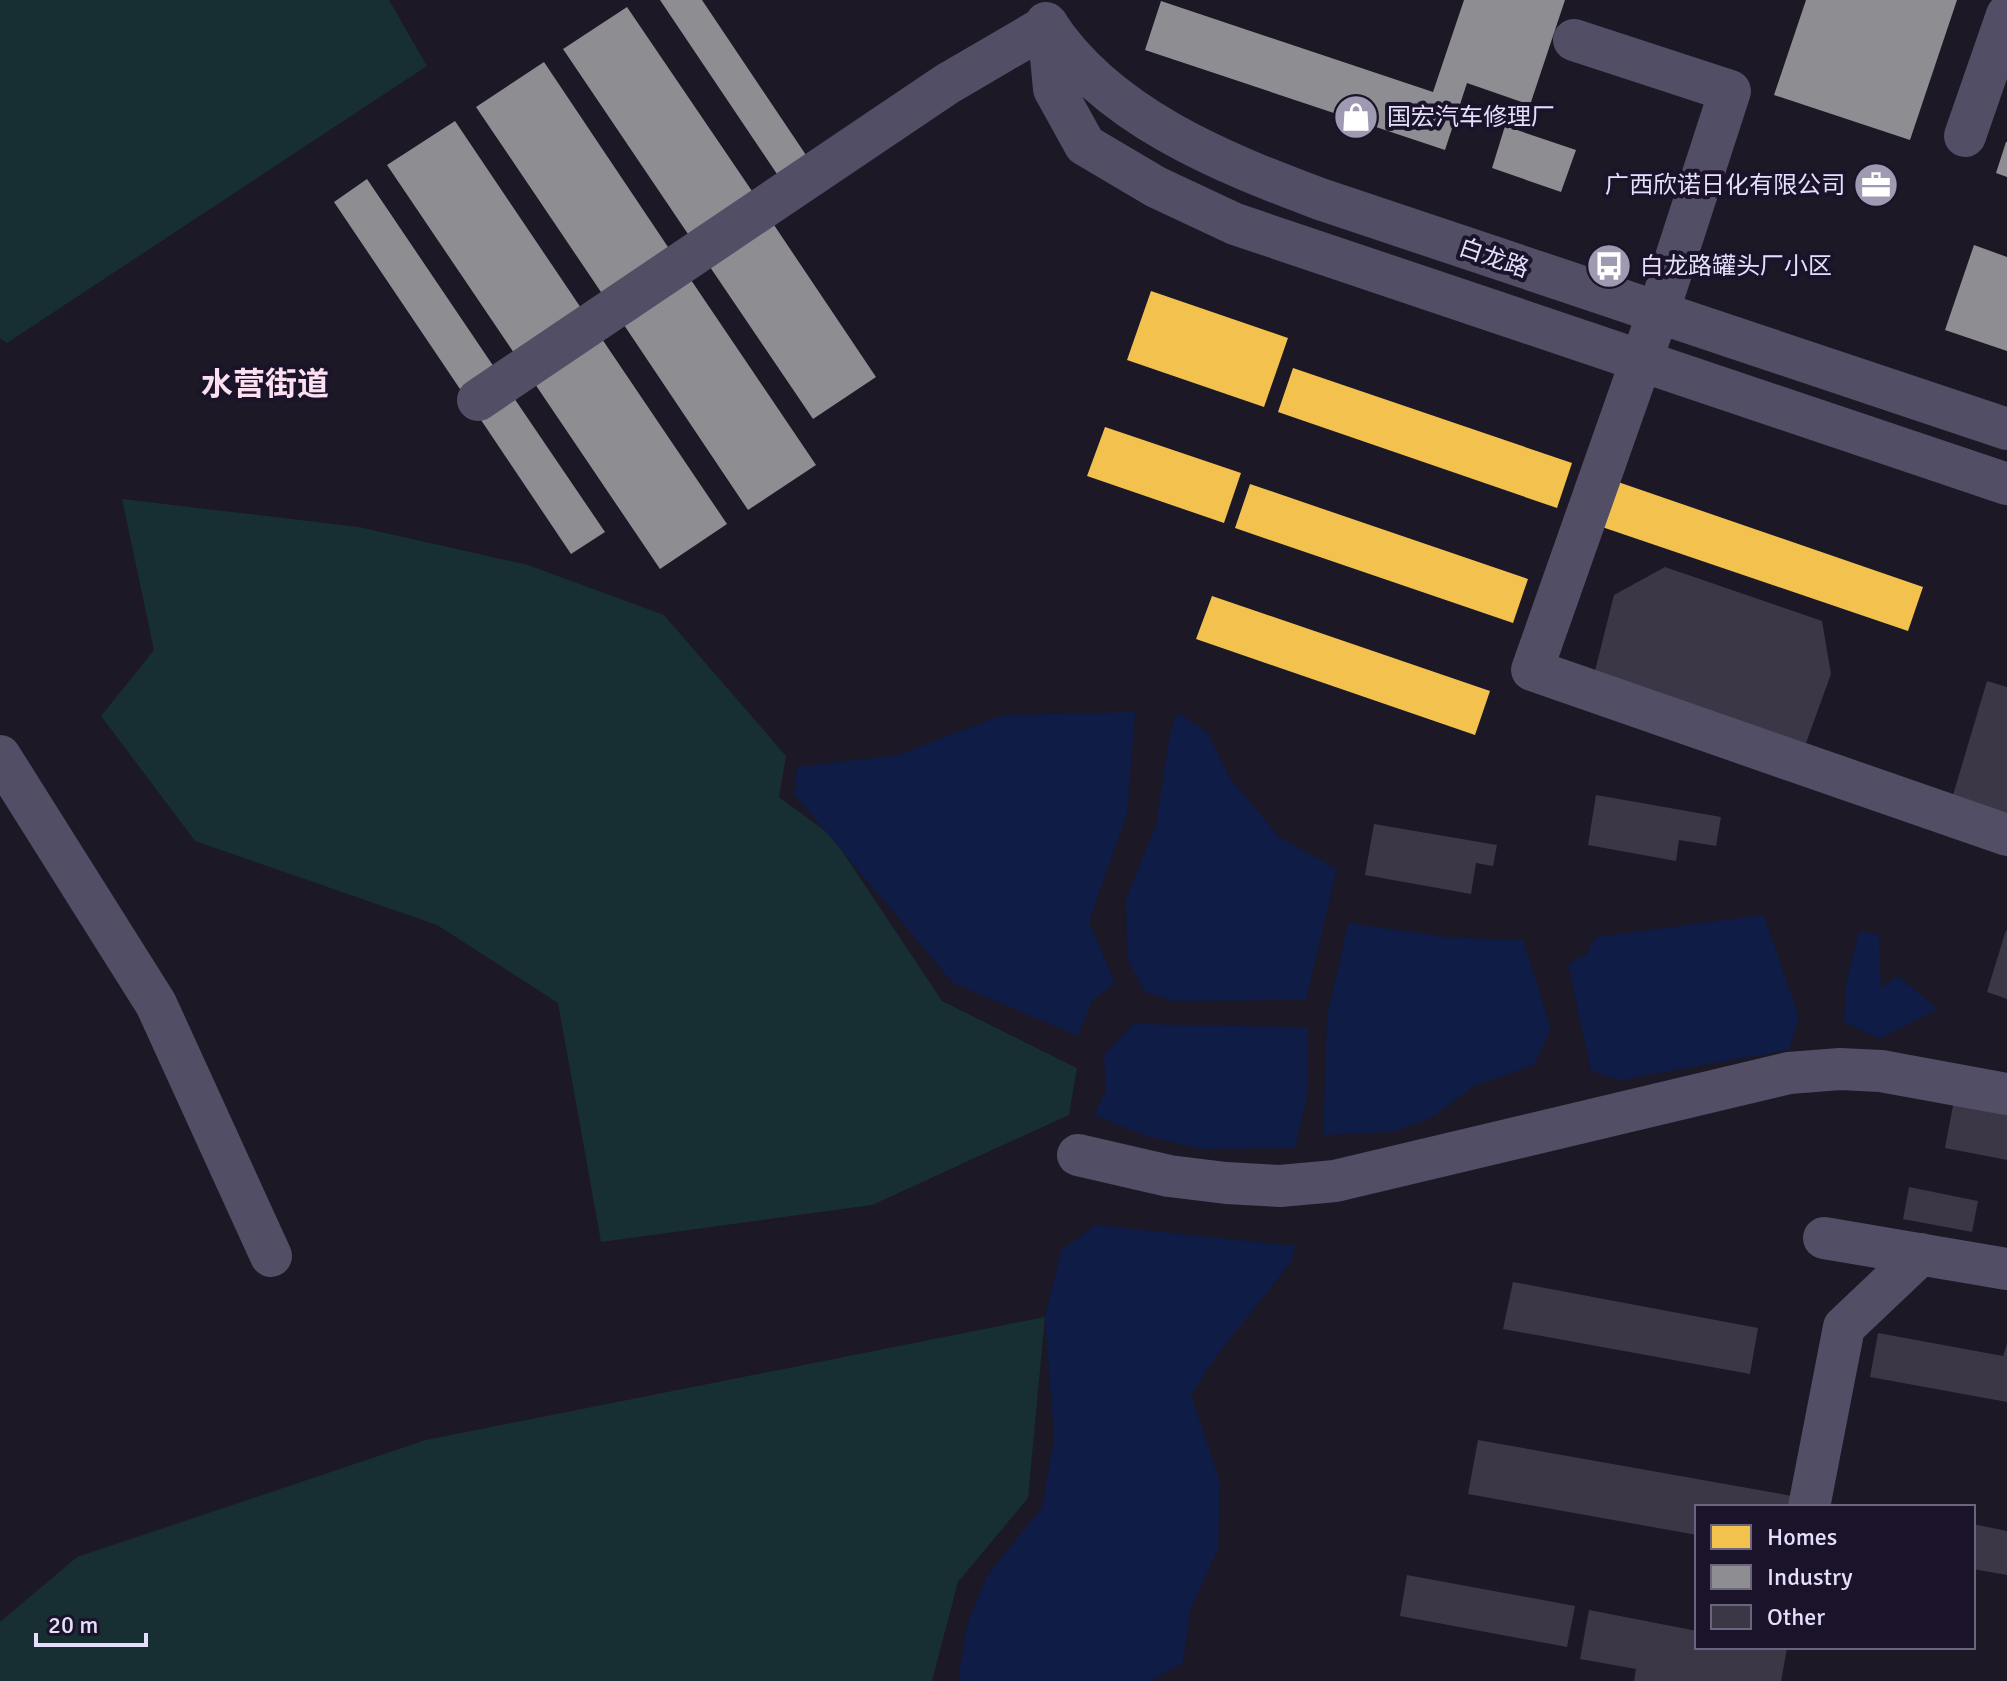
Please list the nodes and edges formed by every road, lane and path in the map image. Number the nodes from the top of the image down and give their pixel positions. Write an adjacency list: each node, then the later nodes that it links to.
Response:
1 (1042, 12): 5 (street, 白龙路); 6 (street); 7 (street)
2 (2007, 15): 4 (street)
3 (1574, 40): 5 (street)
4 (1965, 136)
5 (1658, 313): 6 (street); 8 (street, 白龙路)
6 (1641, 361): 9 (street); 11 (street)
7 (478, 400)
8 (2007, 429)
9 (2007, 484)
10 (0, 756): 16 (street)
11 (2007, 835)
12 (2007, 1094): 13 (street)
13 (1078, 1155)
14 (1824, 1238): 15 (street)
15 (1921, 1254): 17 (street); 18 (street)
16 (271, 1256)
17 (2007, 1269)
18 (1809, 1505)

